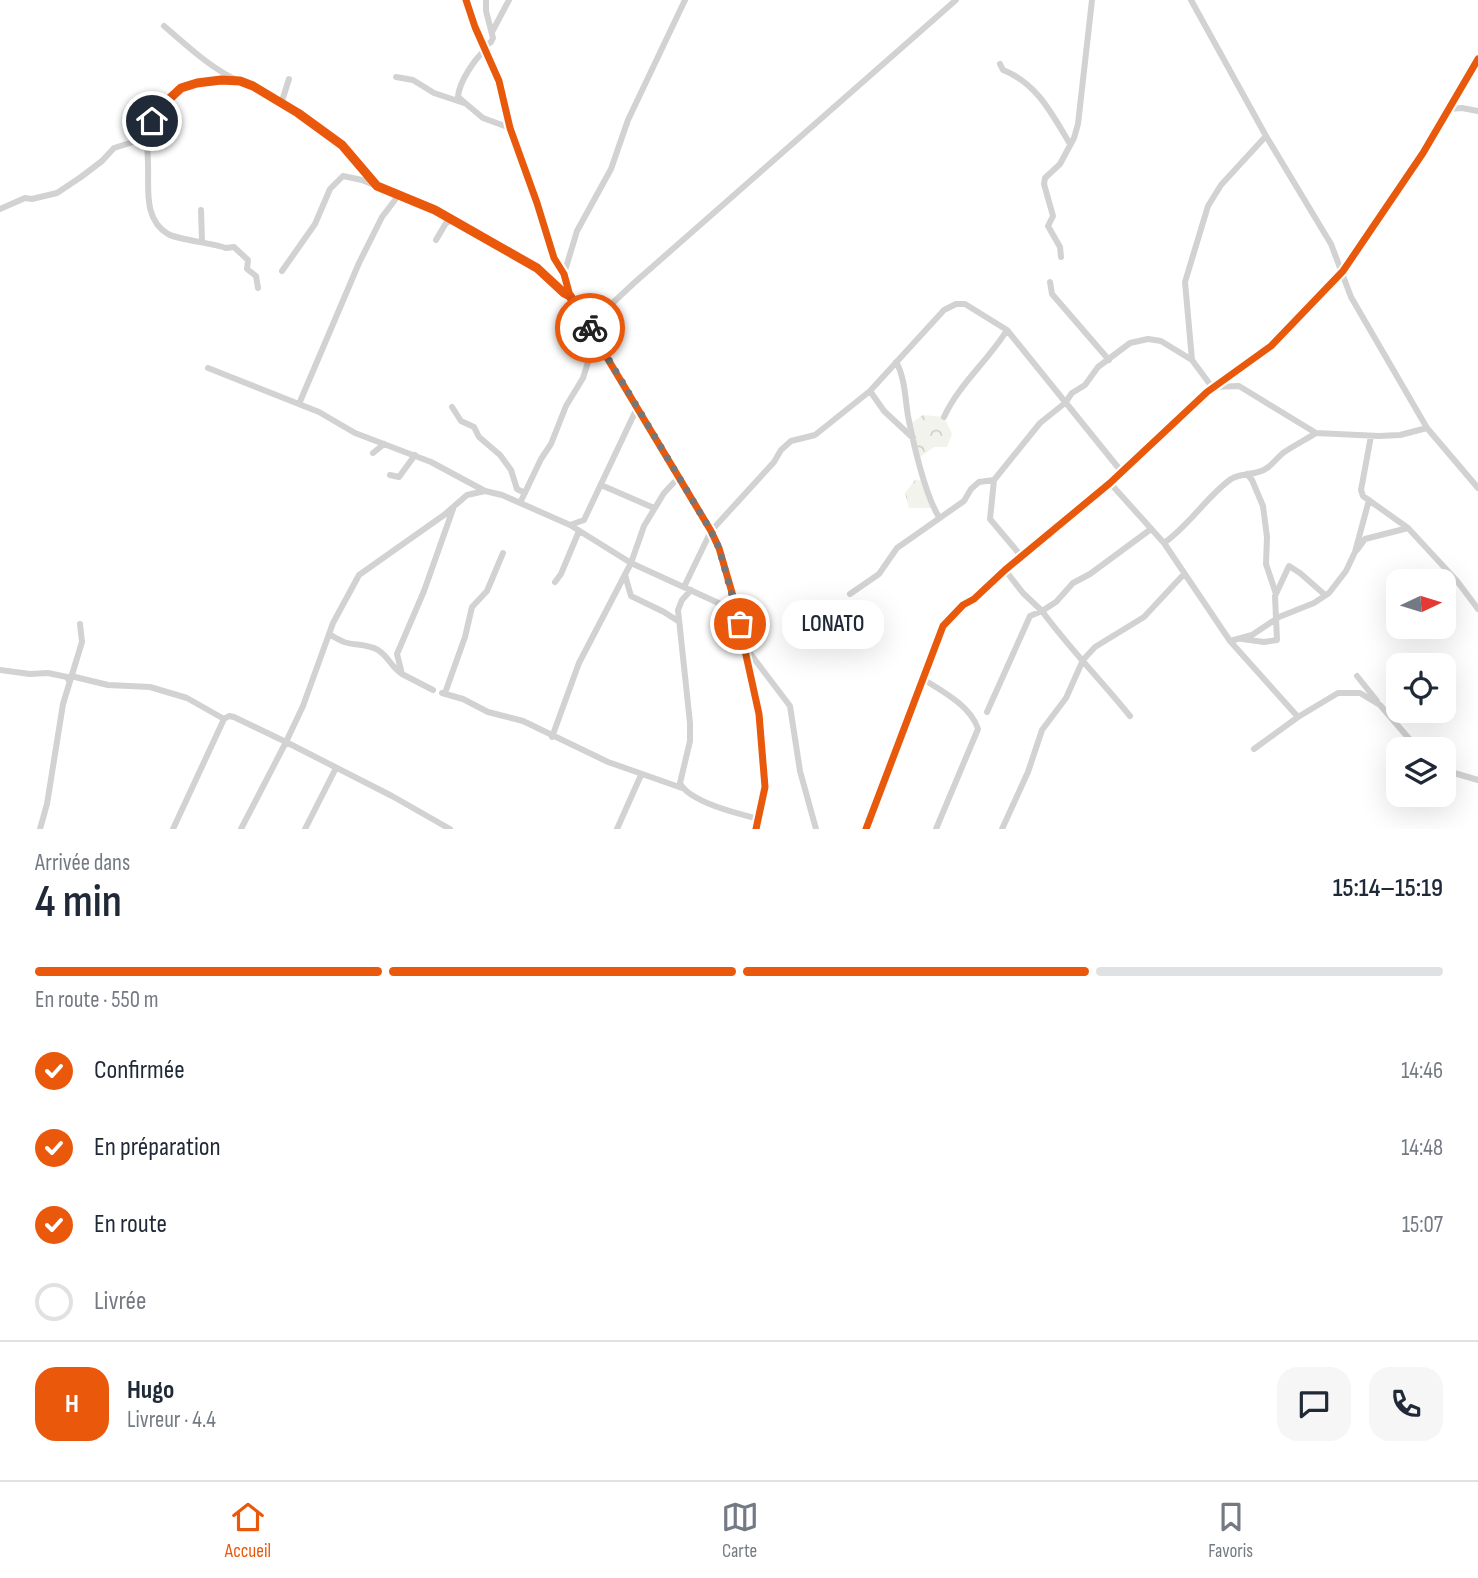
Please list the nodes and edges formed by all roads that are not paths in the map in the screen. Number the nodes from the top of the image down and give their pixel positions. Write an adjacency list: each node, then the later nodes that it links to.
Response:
1 (466, 0): 10 (street)
2 (486, 0): 9 (street)
3 (509, 0): 9 (street)
4 (685, 0): 34 (street)
5 (956, 0): 38 (street)
6 (1092, 0): 23 (street)
7 (1191, 0): 22 (street)
8 (164, 26): 15 (street)
9 (492, 32): 10 (street)
10 (484, 49): 16 (street); 21 (street)
11 (1478, 59): 18 (street)
12 (1000, 64): 23 (street)
13 (396, 77): 16 (street)
14 (289, 79): 17 (street)
15 (240, 81): 17 (street); 20 (street)
16 (464, 103): 21 (street)
17 (281, 104): 24 (street)
18 (1448, 109): 19 (street); 33 (street)
19 (1478, 111)
20 (152, 121): 26 (street); 30 (street)
21 (510, 128): 34 (street)
22 (1266, 136): 33 (street); 42 (street)
23 (1070, 144): 31 (street)
24 (377, 186): 28 (street); 32 (street)
25 (395, 201): 48 (street)
26 (0, 209)
27 (201, 210): 30 (street)
28 (453, 220): 29 (street); 37 (street)
29 (436, 240)
30 (202, 241): 36 (street)
31 (1061, 257)
32 (282, 271)
33 (1343, 271): 45 (street); 52 (street)
34 (564, 274): 37 (street)
35 (1050, 282): 41 (street)
36 (258, 288)
37 (570, 296): 38 (street)
38 (589, 325): 40 (street)
39 (1007, 330): 43 (street); 47 (street); 51 (street)
40 (596, 340): 50 (street); 68 (street)
41 (1109, 360): 42 (street); 47 (street)
42 (1192, 360): 45 (street)
43 (896, 362): 46 (street); 55 (street)
44 (208, 368): 48 (street)
45 (1212, 387): 53 (street); 59 (street)
46 (870, 391): 55 (street); 78 (street)
47 (1065, 403): 59 (street); 63 (street)
48 (299, 404): 56 (street)
49 (453, 407): 68 (street)
50 (637, 408): 62 (street); 65 (street)
51 (944, 417)
52 (1427, 428): 54 (street); 66 (street)
53 (1316, 433): 54 (street); 60 (street)
54 (1371, 436): 69 (street)
55 (914, 440): 73 (street)
56 (384, 444): 57 (street); 58 (street)
57 (373, 453)
58 (415, 455): 61 (street); 67 (street)
59 (1121, 471): 64 (street)
60 (1247, 474): 80 (street); 91 (street)
61 (390, 475)
62 (679, 477): 72 (street); 78 (street)
63 (994, 481): 73 (street); 83 (street)
64 (1110, 483): 77 (street); 83 (street)
65 (601, 485): 72 (street); 74 (street)
66 (1478, 488)
67 (485, 491): 70 (street); 71 (street)
68 (525, 493): 70 (street)
69 (1369, 500): 76 (street); 81 (street)
70 (520, 503): 75 (street)
71 (454, 507): 103 (street); 109 (street)
72 (654, 508): 84 (street)
73 (939, 517): 90 (street)
74 (583, 520): 75 (street); 79 (street)
75 (570, 526): 79 (street)
76 (1408, 528): 81 (street); 97 (street)
77 (1151, 529): 80 (street); 99 (street)
78 (711, 531): 89 (street); 93 (street)
79 (582, 532): 84 (street); 88 (street)
80 (1164, 543): 86 (street)
81 (1355, 552): 94 (street)
82 (503, 553): 119 (street)
83 (1022, 556): 85 (street)
84 (632, 563): 87 (street); 89 (street)
85 (1005, 570): 99 (street); 112 (street)
86 (1184, 574): 105 (street); 107 (street)
87 (625, 575): 92 (street); 95 (street)
88 (555, 582)
89 (688, 589): 96 (street); 101 (street)
90 (850, 594)
91 (1276, 594): 94 (street); 100 (street)
92 (631, 596): 95 (street); 101 (street)
93 (733, 596): 96 (street); 98 (street)
94 (1325, 596): 100 (street)
95 (612, 601): 119 (street)
96 (717, 602): 98 (street)
97 (1478, 609)
98 (736, 611): 106 (street)
99 (1042, 611): 107 (street); 115 (street)
100 (1275, 620): 104 (street); 104 (street)
101 (678, 621): 127 (street)
102 (80, 624): 111 (street)
103 (329, 634): 109 (street); 121 (street)
104 (1240, 638): 105 (street)
105 (1230, 641): 117 (street)
106 (745, 647): 128 (street); 135 (street)
107 (1083, 660): 116 (street); 138 (street)
108 (0, 670): 111 (street)
109 (402, 674): 113 (street)
110 (1357, 676): 114 (street)
111 (70, 678): 118 (street); 129 (street)
112 (923, 679): 136 (street); 137 (street)
113 (433, 690)
114 (1380, 705): 117 (street); 120 (street)
115 (987, 712)
116 (1130, 716)
117 (1298, 717): 122 (street)
118 (224, 719): 121 (street); 130 (street)
119 (552, 737): 125 (street)
120 (1408, 737)
121 (286, 742): 123 (street); 131 (street)
122 (1254, 749)
123 (336, 768): 132 (street); 133 (street)
124 (1456, 774): 126 (street)
125 (642, 775): 127 (street); 134 (street)
126 (1478, 780)
127 (682, 788): 128 (street)
128 (759, 826)
129 (40, 829)
130 (173, 829)
131 (241, 829)
132 (305, 829)
133 (450, 829)
134 (617, 829)
135 (816, 829)
136 (866, 829)
137 (936, 829)
138 (1002, 829)

